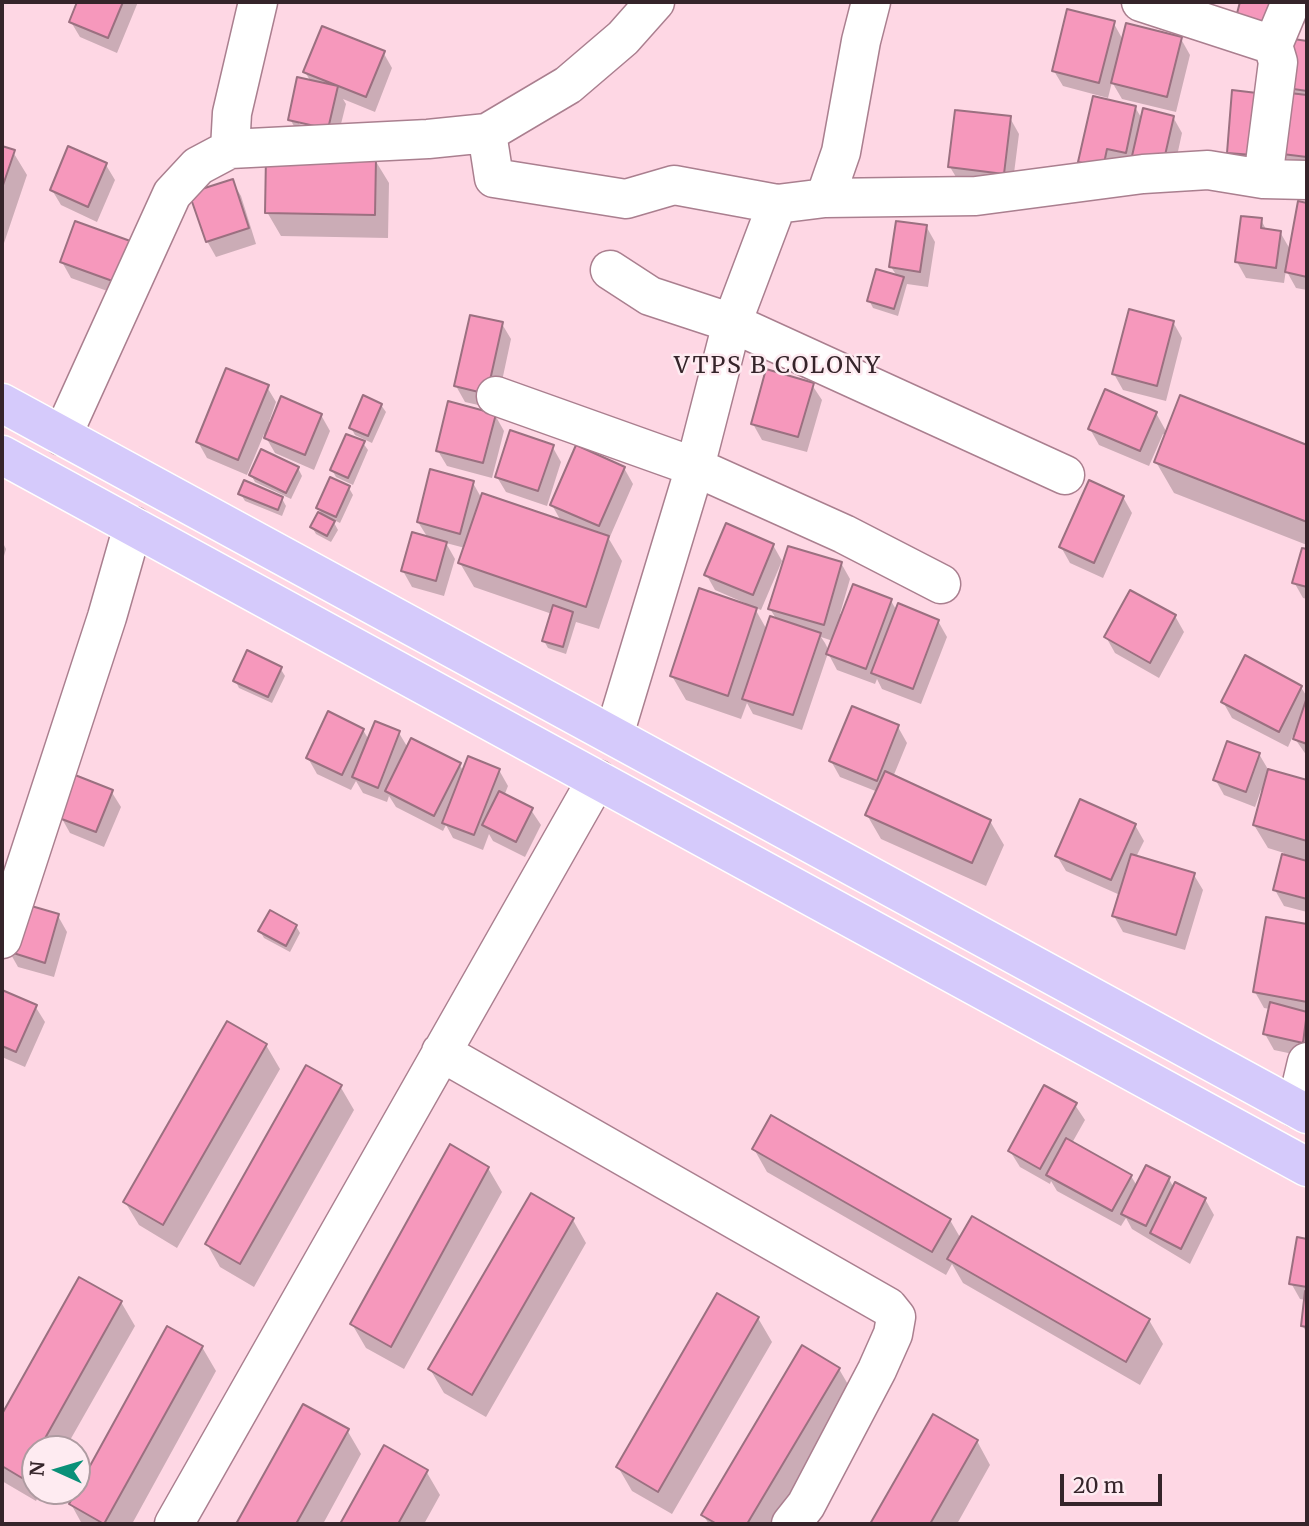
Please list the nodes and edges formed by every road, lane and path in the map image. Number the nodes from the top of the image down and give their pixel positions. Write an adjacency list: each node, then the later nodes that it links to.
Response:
1 (258, 2): 8 (street)
2 (655, 2): 7 (street)
3 (871, 2): 11 (street)
4 (1141, 2): 6 (street)
5 (1291, 2): 6 (street)
6 (1273, 46): 9 (street)
7 (487, 133): 8 (street); 12 (street)
8 (230, 149): 17 (street)
9 (1263, 179): 10 (street); 11 (street)
10 (1307, 180)
11 (825, 198): 12 (street)
12 (777, 204): 14 (street)
13 (610, 270): 14 (street)
14 (732, 323): 19 (street); 20 (street)
15 (496, 396): 19 (street)
16 (2, 403): 17 (highway)
17 (62, 436): 23 (highway)
18 (2, 455): 21 (highway)
19 (695, 467): 22 (street); 23 (street)
20 (1065, 475)
21 (133, 526): 24 (highway); 25 (street)
22 (941, 584)
23 (614, 736): 28 (highway)
24 (597, 779): 26 (street); 29 (highway)
25 (2, 939)
26 (441, 1052): 30 (street); 31 (street)
27 (1307, 1062): 28 (street)
28 (1302, 1111)
29 (1307, 1167)
30 (174, 1524)
31 (792, 1524)

